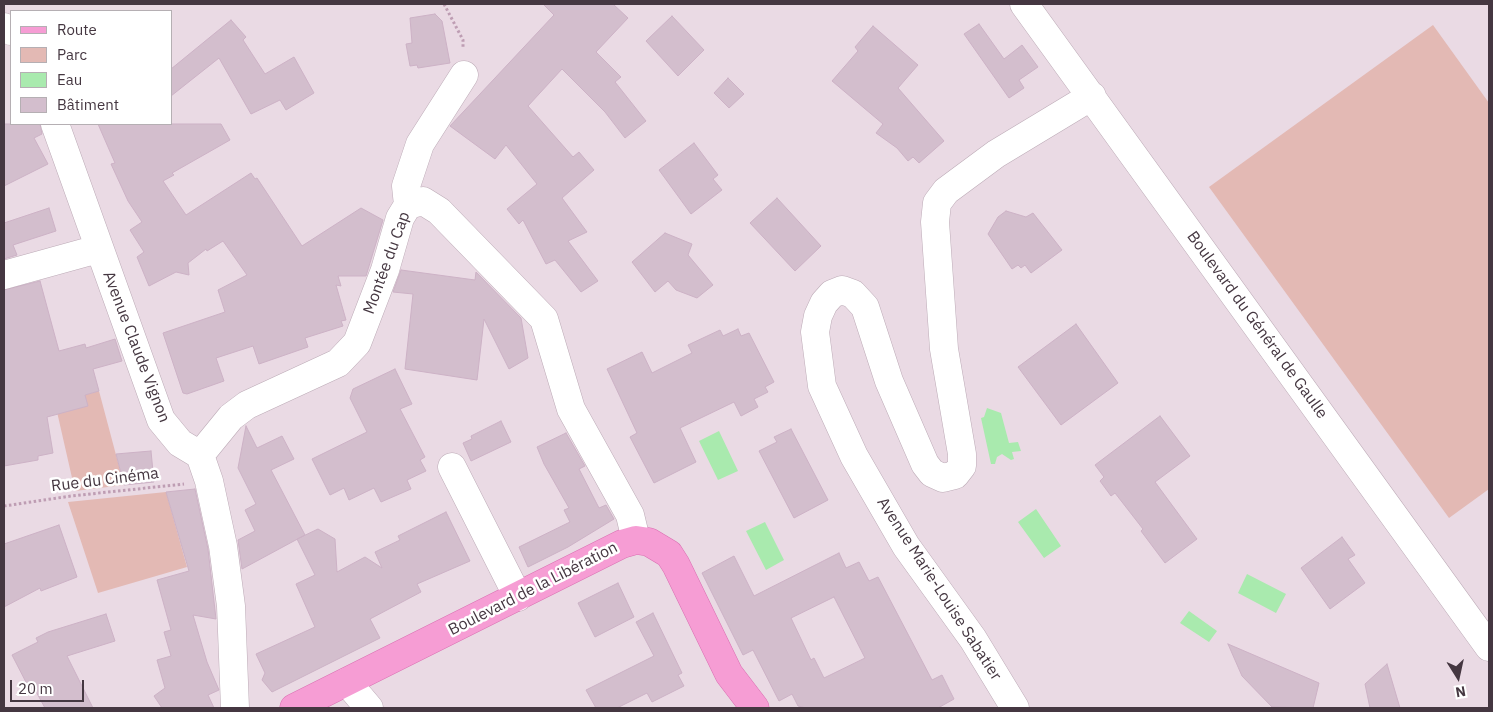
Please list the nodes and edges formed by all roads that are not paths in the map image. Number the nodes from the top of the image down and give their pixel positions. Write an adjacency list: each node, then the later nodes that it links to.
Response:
1 (1024, 4): 3 (street, Boulevard du Général de Gaulle)
2 (464, 74): 5 (street, Montée du Cap)
3 (1092, 96): 12 (street, Boulevard du Général de Gaulle); 18 (street, Avenue Marie-Louise Sabatier)
4 (55, 125): 6 (street, Avenue Claude Vignon)
5 (408, 205): 8 (street, Montée du Cap); 10 (street)
6 (98, 249): 7 (street); 8 (street, Avenue Claude Vignon)
7 (4, 275)
8 (200, 454): 14 (street)
9 (452, 467): 11 (street)
10 (636, 540): 11 (main road, Boulevard de la Libération); 17 (main road, Boulevard de la Libération)
11 (518, 597): 13 (main road, Boulevard de la Libération)
12 (1489, 647)
13 (347, 682): 15 (main road, Boulevard de la Libération); 16 (street)
14 (235, 708)
15 (294, 708)
16 (369, 708)
17 (755, 708)
18 (1015, 708)

